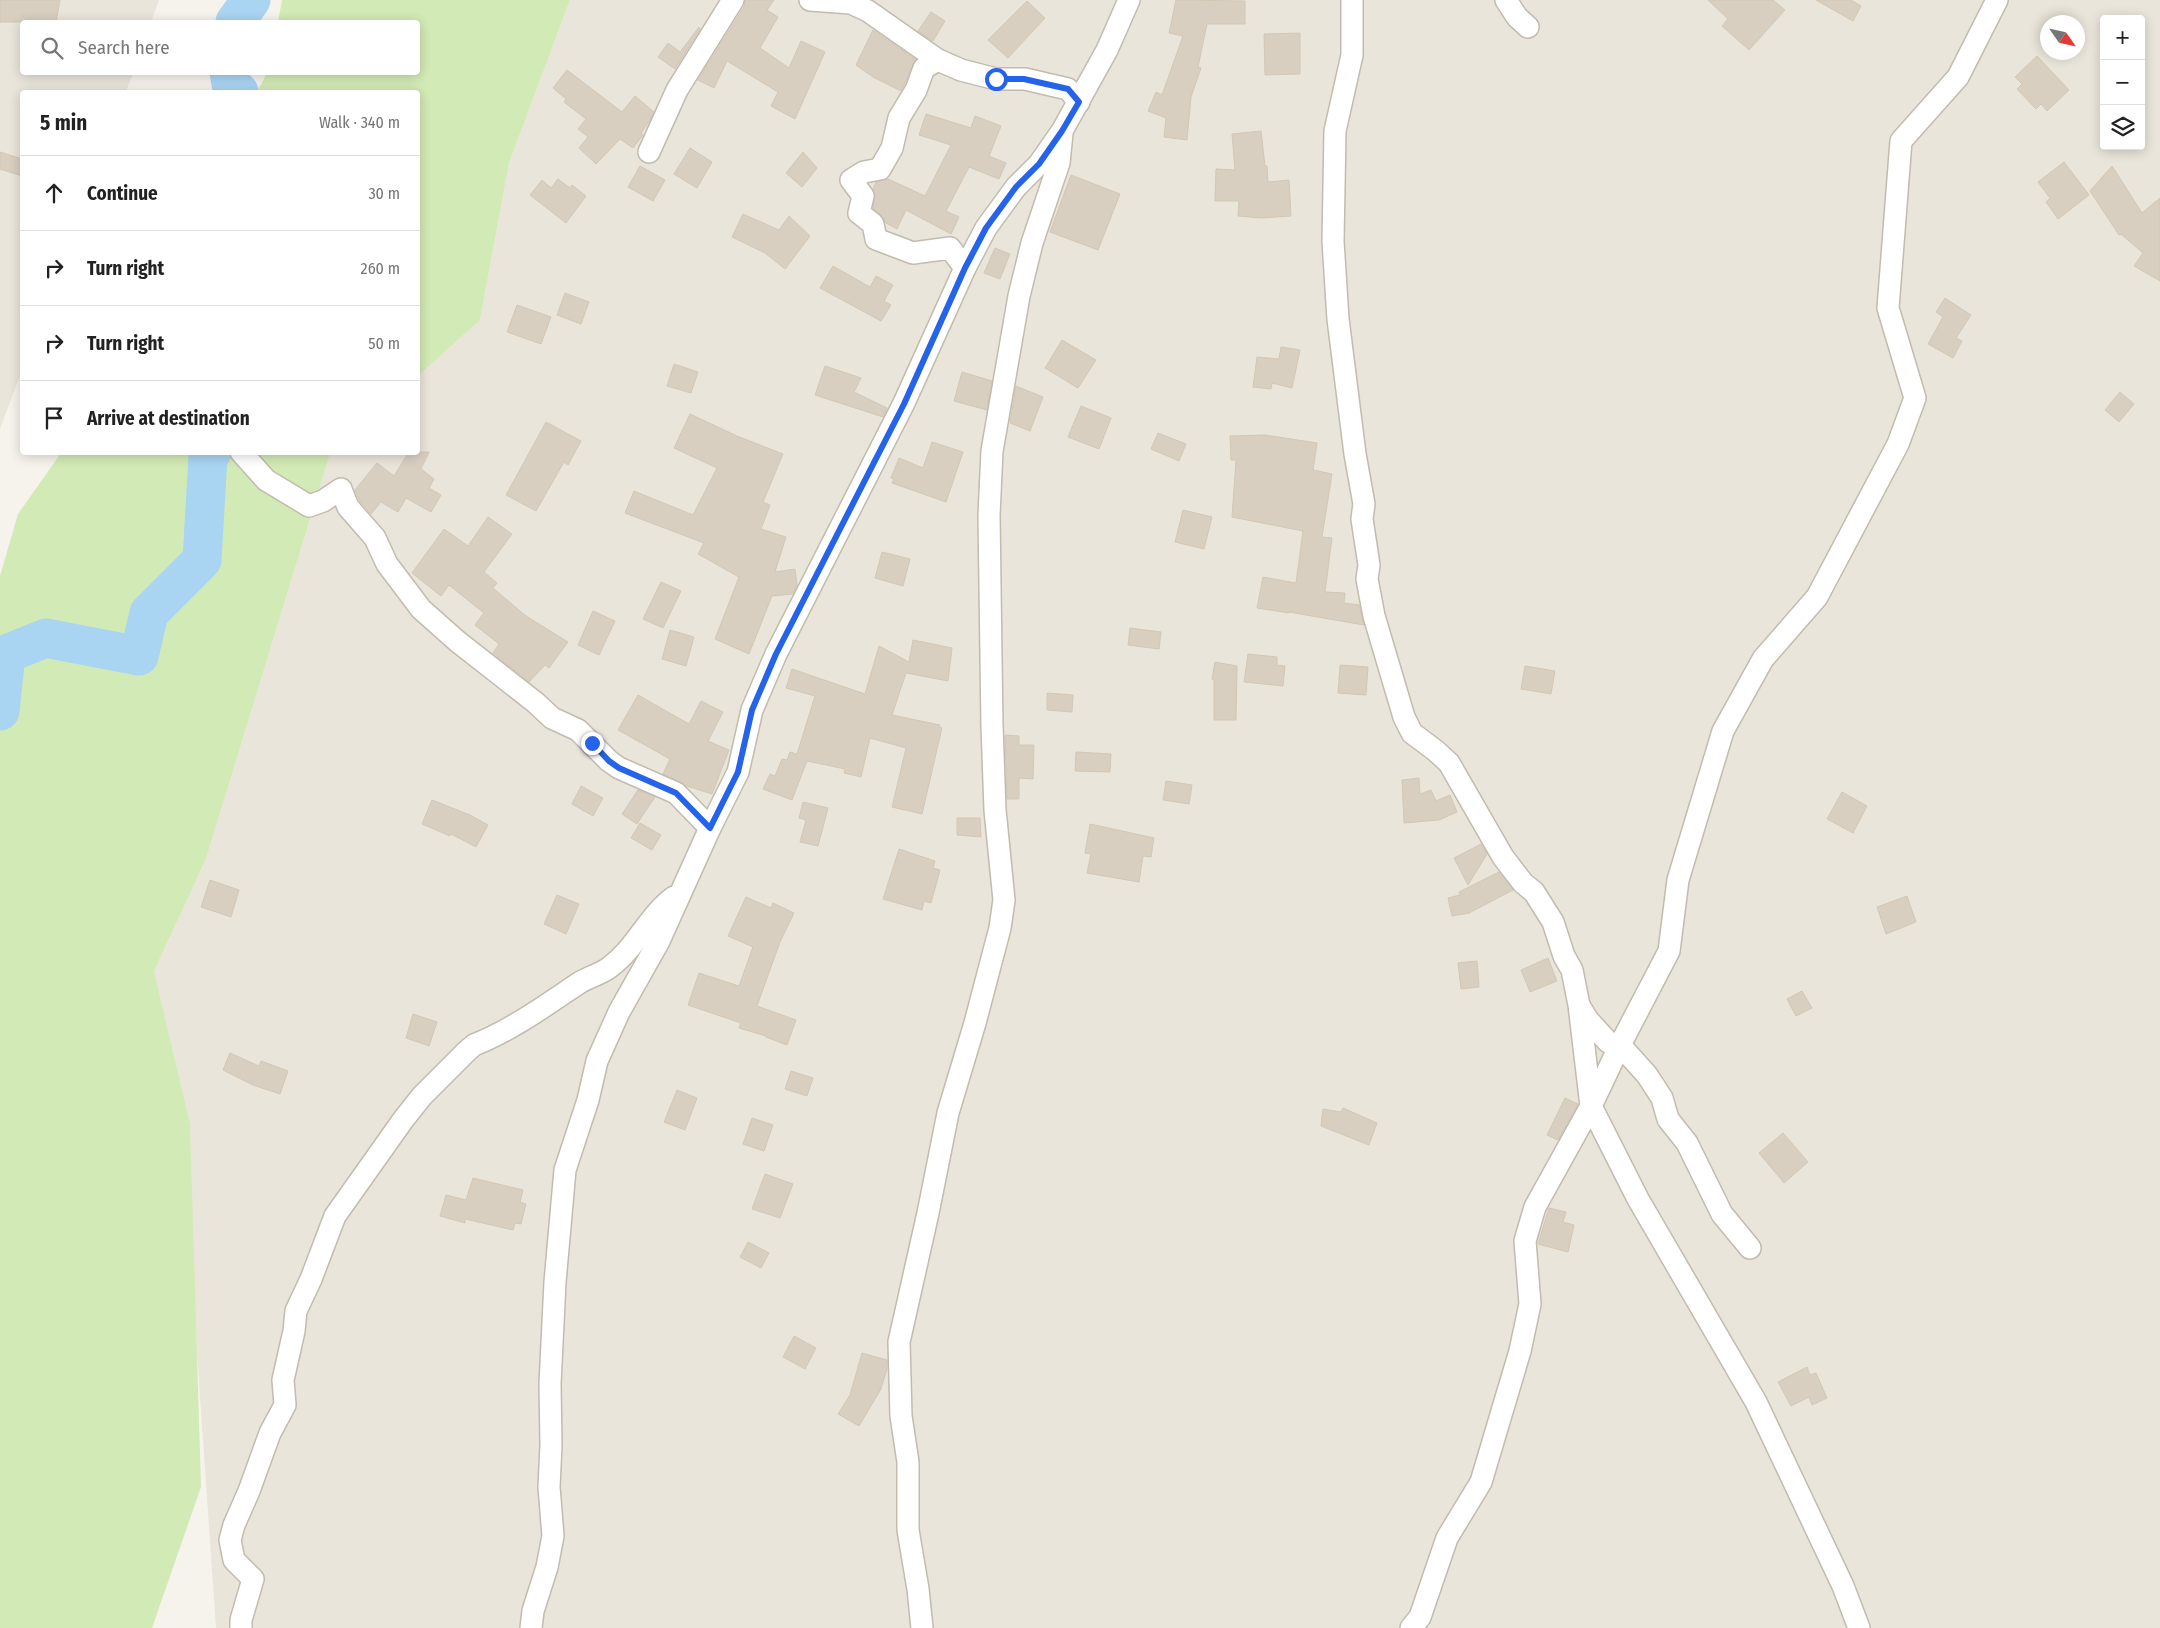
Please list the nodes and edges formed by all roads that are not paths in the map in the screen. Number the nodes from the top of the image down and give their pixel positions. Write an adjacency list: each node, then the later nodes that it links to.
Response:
1 (733, 0): 11 (street)
2 (810, 0): 8 (street)
3 (1129, 0): 9 (street)
4 (1352, 0): 16 (street)
5 (1506, 0): 7 (street)
6 (1997, 0): 17 (street)
7 (1528, 27)
8 (938, 60): 9 (street); 12 (street)
9 (1079, 102): 10 (street)
10 (1062, 131): 12 (street); 22 (street)
11 (650, 152)
12 (965, 268): 14 (street)
13 (244, 455): 14 (street)
14 (710, 828): 15 (street)
15 (681, 893): 20 (street); 21 (street)
16 (1579, 1005): 17 (street); 18 (street)
17 (1620, 1045): 18 (street); 19 (street)
18 (1591, 1106): 23 (street); 24 (street)
19 (1750, 1248)
20 (241, 1628)
21 (531, 1628)
22 (922, 1628)
23 (1411, 1628)
24 (1860, 1628)

